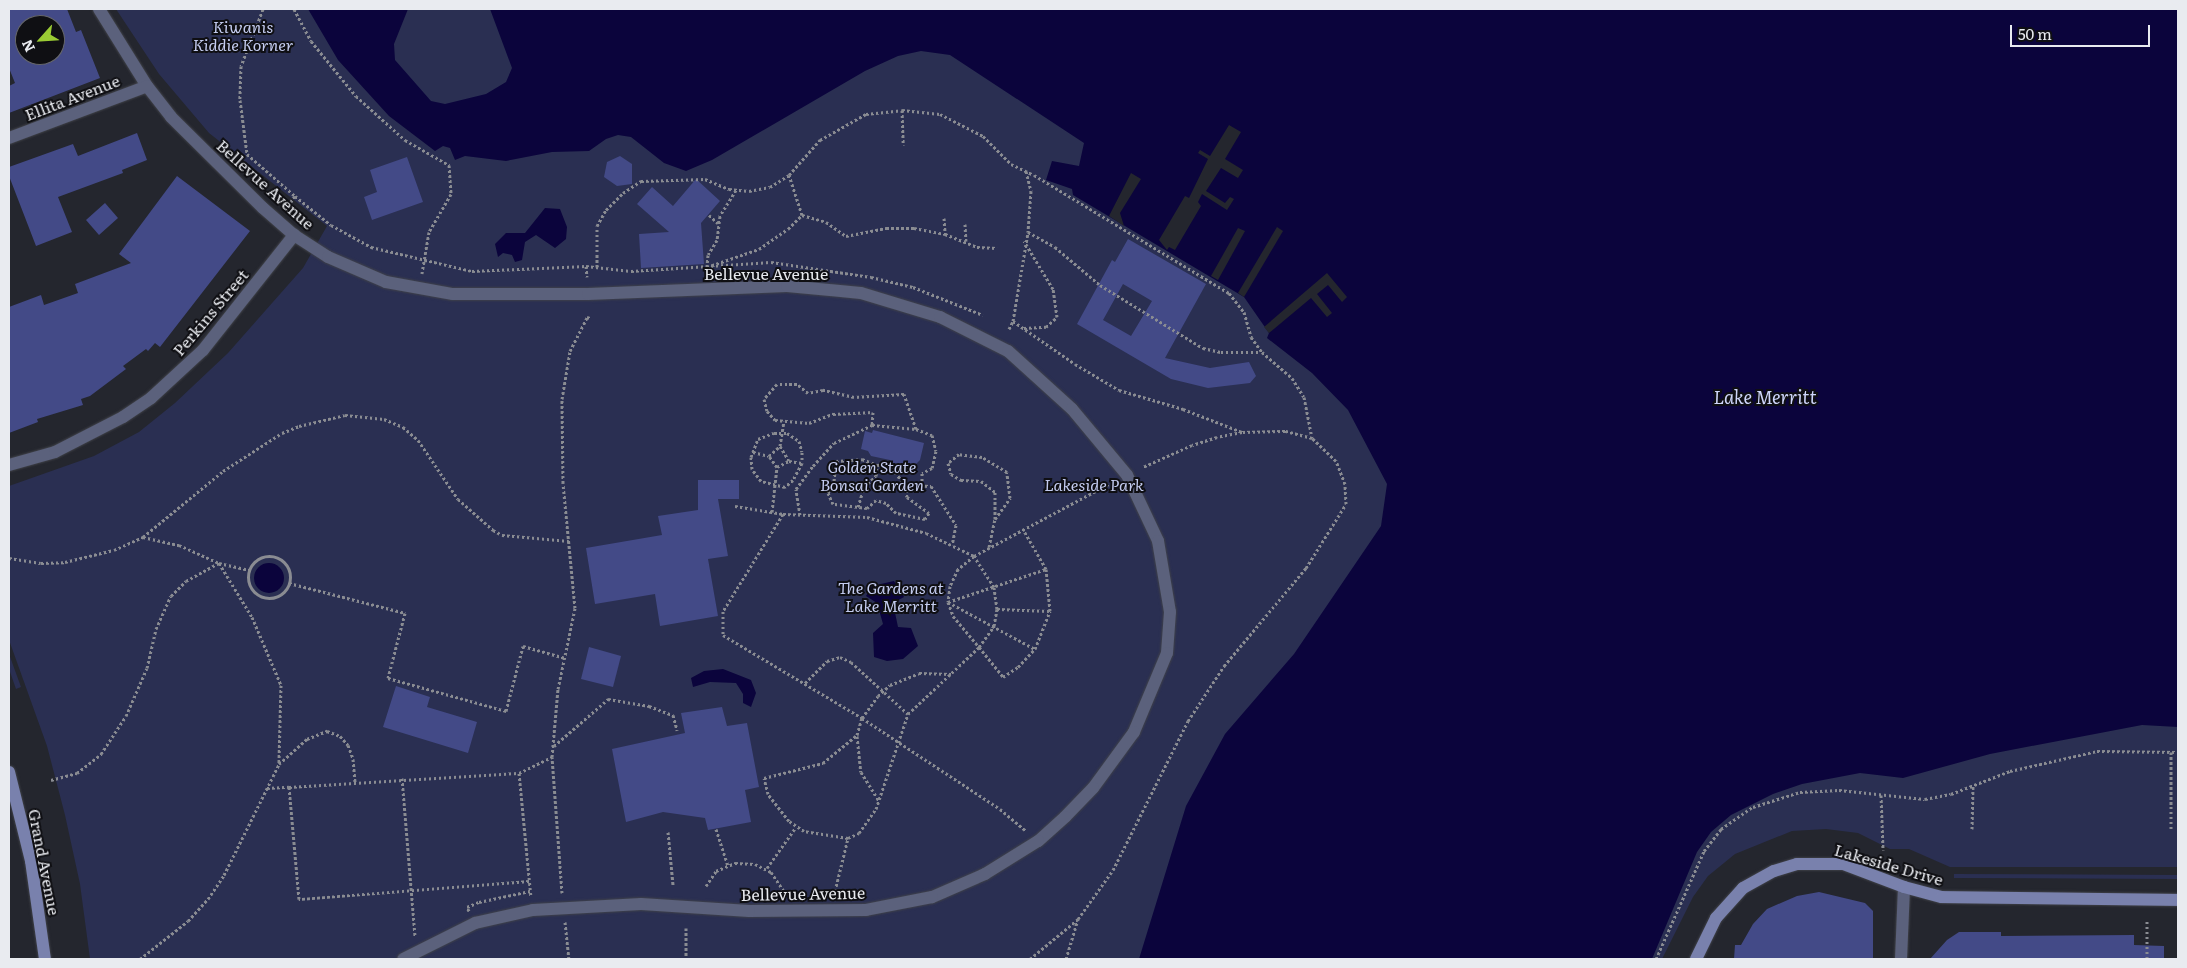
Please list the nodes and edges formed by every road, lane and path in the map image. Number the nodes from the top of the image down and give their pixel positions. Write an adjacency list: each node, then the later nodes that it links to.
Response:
1 (99, 9): 4 (street, Bellevue Avenue)
2 (263, 9): 11 (path)
3 (294, 9): 24 (path)
4 (147, 86): 6 (street, Ellita Avenue); 15 (street, Bellevue Avenue)
5 (902, 110): 7 (path); 8 (path); 9 (path)
6 (9, 138)
7 (903, 145)
8 (1026, 170): 18 (path); 34 (path)
9 (790, 175): 10 (path); 13 (path)
10 (736, 190): 16 (path); 26 (path)
11 (294, 196): 15 (path); 24 (path)
12 (709, 214): 16 (path)
13 (802, 215): 16 (path); 19 (path)
14 (944, 218): 19 (path)
15 (277, 220): 20 (street, Bellevue Avenue)
16 (718, 224)
17 (965, 224): 21 (path)
18 (1028, 232): 22 (path); 34 (path)
19 (945, 234): 21 (path)
20 (294, 235): 29 (street, Bellevue Avenue); 46 (street, Perkins Street)
21 (966, 241): 23 (path)
22 (1024, 241): 31 (path); 32 (path)
23 (997, 248)
24 (422, 261): 25 (path); 29 (path)
25 (586, 266): 26 (path); 28 (path)
26 (597, 267): 27 (path)
27 (607, 268)
28 (587, 277)
29 (420, 290): 108 (street, Bellevue Avenue)
30 (590, 318): 62 (path)
31 (1013, 321): 32 (path); 33 (path)
32 (1023, 328): 38 (path)
33 (1010, 329)
34 (1262, 352): 40 (path)
35 (784, 421): 36 (path); 37 (path); 39 (path)
36 (872, 424): 37 (path); 58 (path)
37 (916, 429): 53 (path)
38 (1242, 432): 40 (path); 49 (path)
39 (782, 433): 41 (path); 42 (path); 45 (path)
40 (1312, 438): 122 (path)
41 (780, 446): 43 (path); 44 (path)
42 (753, 452): 43 (path); 52 (path)
43 (770, 456): 48 (path)
44 (788, 461): 45 (path); 48 (path)
45 (802, 463): 52 (path)
46 (9, 465)
47 (877, 465): 51 (path); 55 (path); 55 (path)
48 (777, 467): 52 (path)
49 (1143, 468)
50 (1109, 484): 60 (path)
51 (905, 485): 53 (path); 55 (path)
52 (775, 486): 56 (path)
53 (922, 486): 63 (path)
54 (735, 506): 56 (path)
55 (858, 507)
56 (772, 512): 57 (path)
57 (783, 514): 58 (path); 80 (path)
58 (800, 515): 63 (path)
59 (995, 519): 59 (path); 64 (path)
60 (1023, 529): 64 (path); 68 (path)
61 (143, 537): 62 (path); 66 (path); 67 (path)
62 (569, 541): 78 (path)
63 (952, 545): 65 (path)
64 (989, 547): 65 (path)
65 (974, 556): 71 (path); 72 (path)
66 (9, 558)
67 (219, 563): 69 (path); 91 (path); 95 (path)
68 (1046, 569): 71 (path); 74 (path)
69 (249, 570): 70 (path); 70 (path)
70 (289, 584): 78 (path)
71 (994, 587): 72 (path); 73 (path)
72 (948, 602): 75 (path); 76 (path)
73 (997, 609): 74 (path); 75 (path)
74 (1050, 611): 77 (path)
75 (994, 626): 76 (path); 77 (path)
76 (979, 647): 77 (path); 79 (path)
77 (1036, 649)
78 (565, 658): 87 (path)
79 (951, 674): 81 (path); 82 (path)
80 (805, 683): 81 (path); 83 (path)
81 (883, 691): 82 (path); 83 (path)
82 (908, 714): 86 (path)
83 (862, 718): 85 (path); 86 (path)
84 (677, 730): 87 (path)
85 (858, 735): 101 (path); 102 (path)
86 (896, 744): 101 (path); 108 (path)
87 (553, 746): 90 (path)
88 (2171, 752): 89 (path); 97 (path); 105 (path)
89 (2178, 752)
90 (552, 758): 93 (path); 116 (path)
91 (279, 764): 96 (path); 99 (path)
92 (9, 772): 127 (street, Grand Avenue)
93 (519, 773): 94 (path); 112 (path)
94 (402, 778): 96 (path); 117 (path)
95 (51, 780)
96 (355, 783): 98 (path)
97 (1972, 785): 100 (path); 104 (path)
98 (289, 787): 99 (path); 117 (path)
99 (267, 788): 128 (path)
100 (1881, 796): 109 (path); 134 (path)
101 (879, 801): 107 (path)
102 (796, 827): 107 (path); 111 (path)
103 (716, 829): 110 (path)
104 (1972, 829)
105 (2171, 829)
106 (668, 832): 113 (path)
107 (848, 838): 119 (path)
108 (1038, 841): 121 (street, Bellevue Avenue)
109 (1883, 850)
110 (728, 866): 111 (path); 114 (path)
111 (767, 868): 118 (path)
112 (529, 882): 117 (path); 121 (path)
113 (673, 885)
114 (706, 886)
115 (1904, 887): 120 (street, Lakeside Drive); 135 (street, Lakeside Drive); 136 (street)
116 (561, 889)
117 (411, 890): 126 (path)
118 (783, 890)
119 (835, 891)
120 (2178, 900)
121 (533, 910): 126 (street, Bellevue Avenue)
122 (1078, 918): 132 (path); 133 (path)
123 (2147, 920): 137 (path)
124 (566, 927): 130 (path)
125 (686, 928): 131 (path)
126 (418, 950): 129 (street, Bellevue Avenue)
127 (45, 959)
128 (140, 959)
129 (403, 959)
130 (569, 959)
131 (686, 959)
132 (1030, 959)
133 (1066, 959)
134 (1656, 959)
135 (1696, 959)
136 (1902, 959)
137 (2147, 959)

